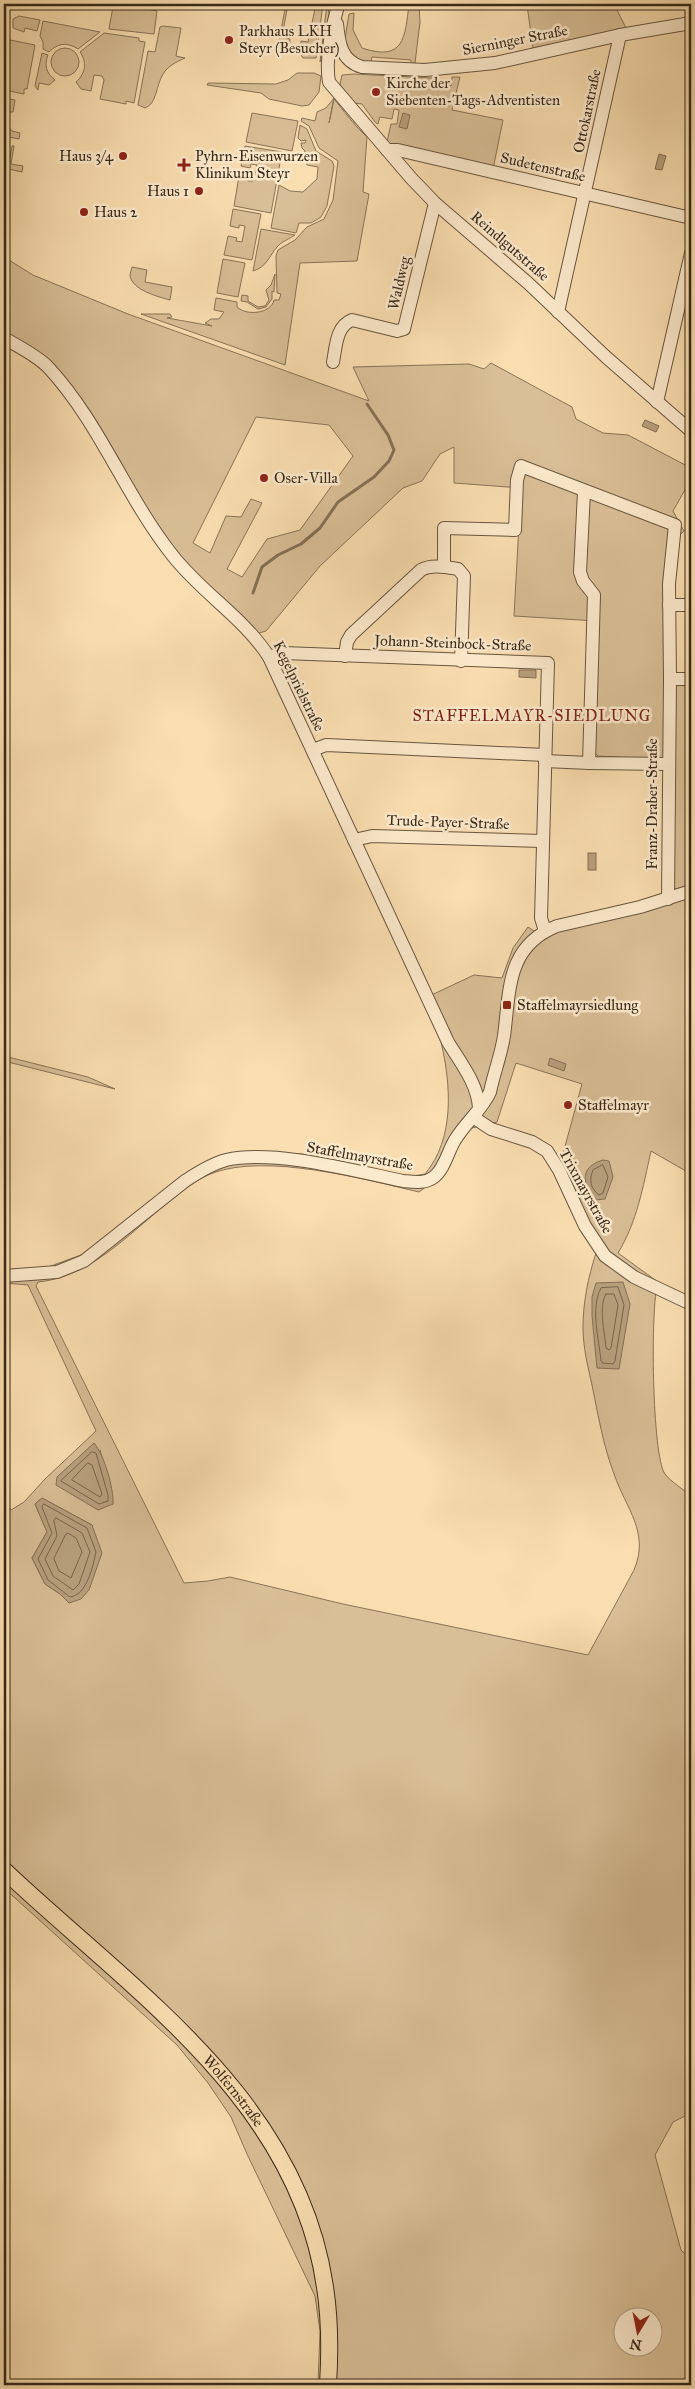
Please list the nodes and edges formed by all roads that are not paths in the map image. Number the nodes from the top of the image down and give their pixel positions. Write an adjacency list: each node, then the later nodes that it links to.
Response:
1 (338, 5): 4 (street, Reindlgutstraße); 5 (street, Reindlgutstraße)
2 (691, 23): 3 (street, Sierninger Straße)
3 (620, 35): 4 (street, Sierninger Straße); 7 (street, Ottokarstraße)
4 (345, 58): 5 (street)
5 (329, 69): 6 (street, Reindlgutstraße)
6 (387, 150): 7 (street, Sudetenstraße); 8 (street, Reindlgutstraße)
7 (586, 194): 9 (street, Sudetenstraße); 11 (street, Ottokarstraße)
8 (435, 203): 11 (street, Reindlgutstraße); 13 (street, Waldweg)
9 (691, 218)
10 (691, 253): 14 (street)
11 (558, 312): 14 (street, Reindlgutstraße)
12 (4, 338): 21 (street, Kegelprielstraße)
13 (333, 362)
14 (657, 402): 15 (street, Reindlgutstraße)
15 (691, 431)
16 (584, 492): 17 (street); 18 (street, Franz-Draber-Straße); 27 (street)
17 (444, 567): 20 (street); 22 (street)
18 (669, 604): 19 (street); 23 (street, Franz-Draber-Straße)
19 (691, 605)
20 (345, 656): 21 (street, Johann-Steinbock-Straße); 22 (street, Johann-Steinbock-Straße)
21 (269, 657): 25 (street, Kegelprielstraße)
22 (461, 661): 26 (street, Johann-Steinbock-Straße)
23 (670, 679): 24 (street); 28 (street, Franz-Draber-Straße)
24 (691, 679)
25 (312, 750): 26 (street); 29 (street, Kegelprielstraße)
26 (545, 758): 27 (street); 30 (street, Johann-Steinbock-Straße)
27 (589, 763): 28 (street)
28 (669, 764): 32 (street, Franz-Draber-Straße)
29 (354, 840): 30 (street, Trude-Payer-Straße); 35 (street, Kegelprielstraße)
30 (542, 842): 33 (street, Johann-Steinbock-Straße)
31 (691, 890): 32 (street, Staffelmayrstraße)
32 (668, 899): 33 (street, Staffelmayrstraße)
33 (545, 931): 34 (street, Staffelmayrstraße)
34 (495, 1070): 35 (street); 36 (street, Staffelmayrstraße)
35 (468, 1074): 36 (street, Kegelprielstraße)
36 (476, 1113): 37 (street, Staffelmayrstraße); 38 (street, Trixmayrstraße)
37 (4, 1276)
38 (691, 1304)
39 (4, 1870): 40 (main road, Wolfernstraße)
40 (328, 2385)

